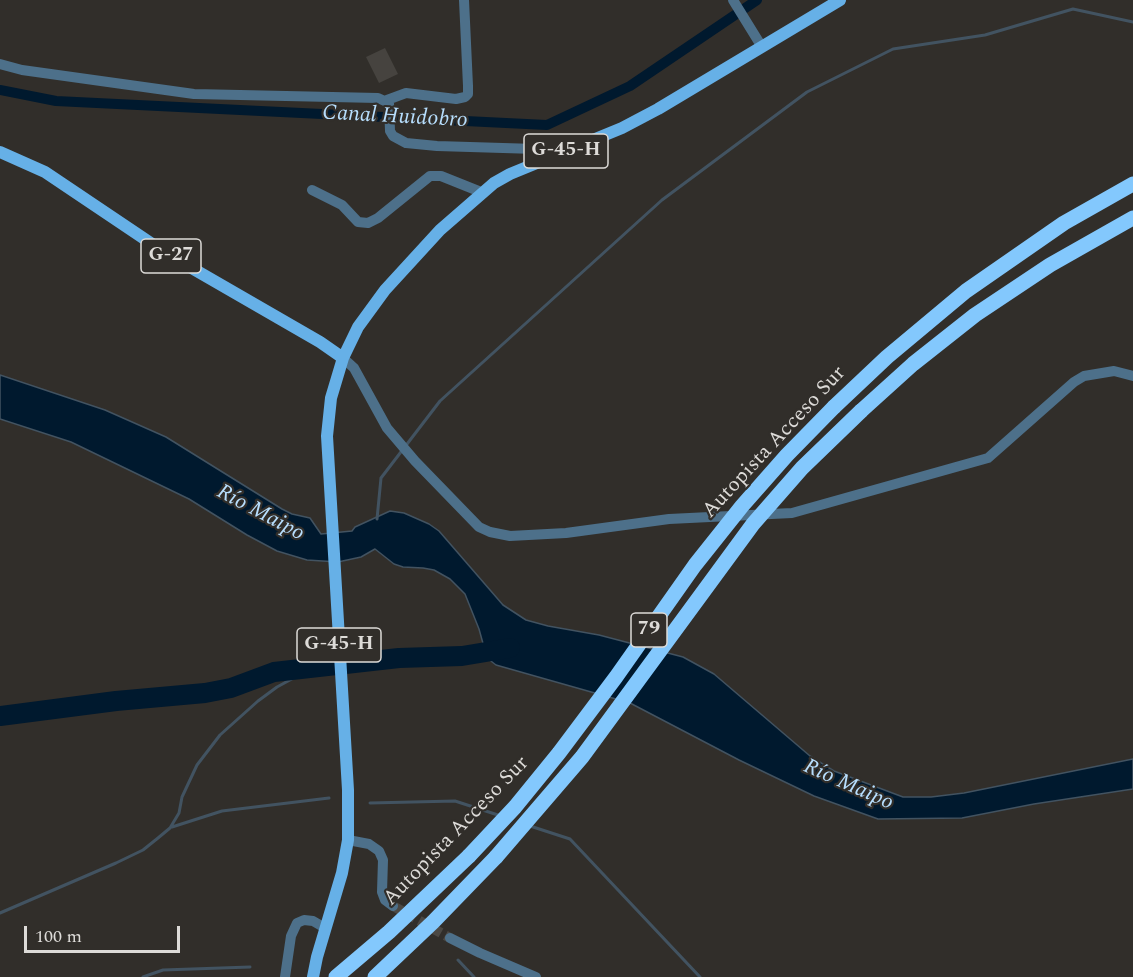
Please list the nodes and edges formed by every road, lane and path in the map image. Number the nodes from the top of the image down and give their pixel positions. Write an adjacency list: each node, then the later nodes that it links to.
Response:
1 (464, 0): 6 (street)
2 (840, 0): 4 (main road, G-45-H)
3 (735, 3): 4 (street)
4 (762, 47): 7 (main road, G-45-H)
5 (0, 64): 6 (street)
6 (388, 105): 7 (street)
7 (571, 150): 11 (main road, G-45-H)
8 (0, 152): 13 (main road, G-27)
9 (1133, 184): 21 (highway, Autopista Acceso Sur / 79, bridge)
10 (312, 190): 11 (street)
11 (481, 192): 13 (main road, G-45-H)
12 (1133, 218): 22 (highway, Autopista Acceso Sur / 79, bridge)
13 (343, 358): 14 (street); 15 (main road, G-45-H)
14 (1132, 376)
15 (348, 840): 16 (street); 17 (main road, G-45-H)
16 (393, 906)
17 (325, 928): 19 (street); 20 (main road, G-45-H)
18 (450, 938): 23 (street)
19 (285, 977)
20 (313, 977)
21 (336, 977)
22 (375, 977)
23 (536, 977)

